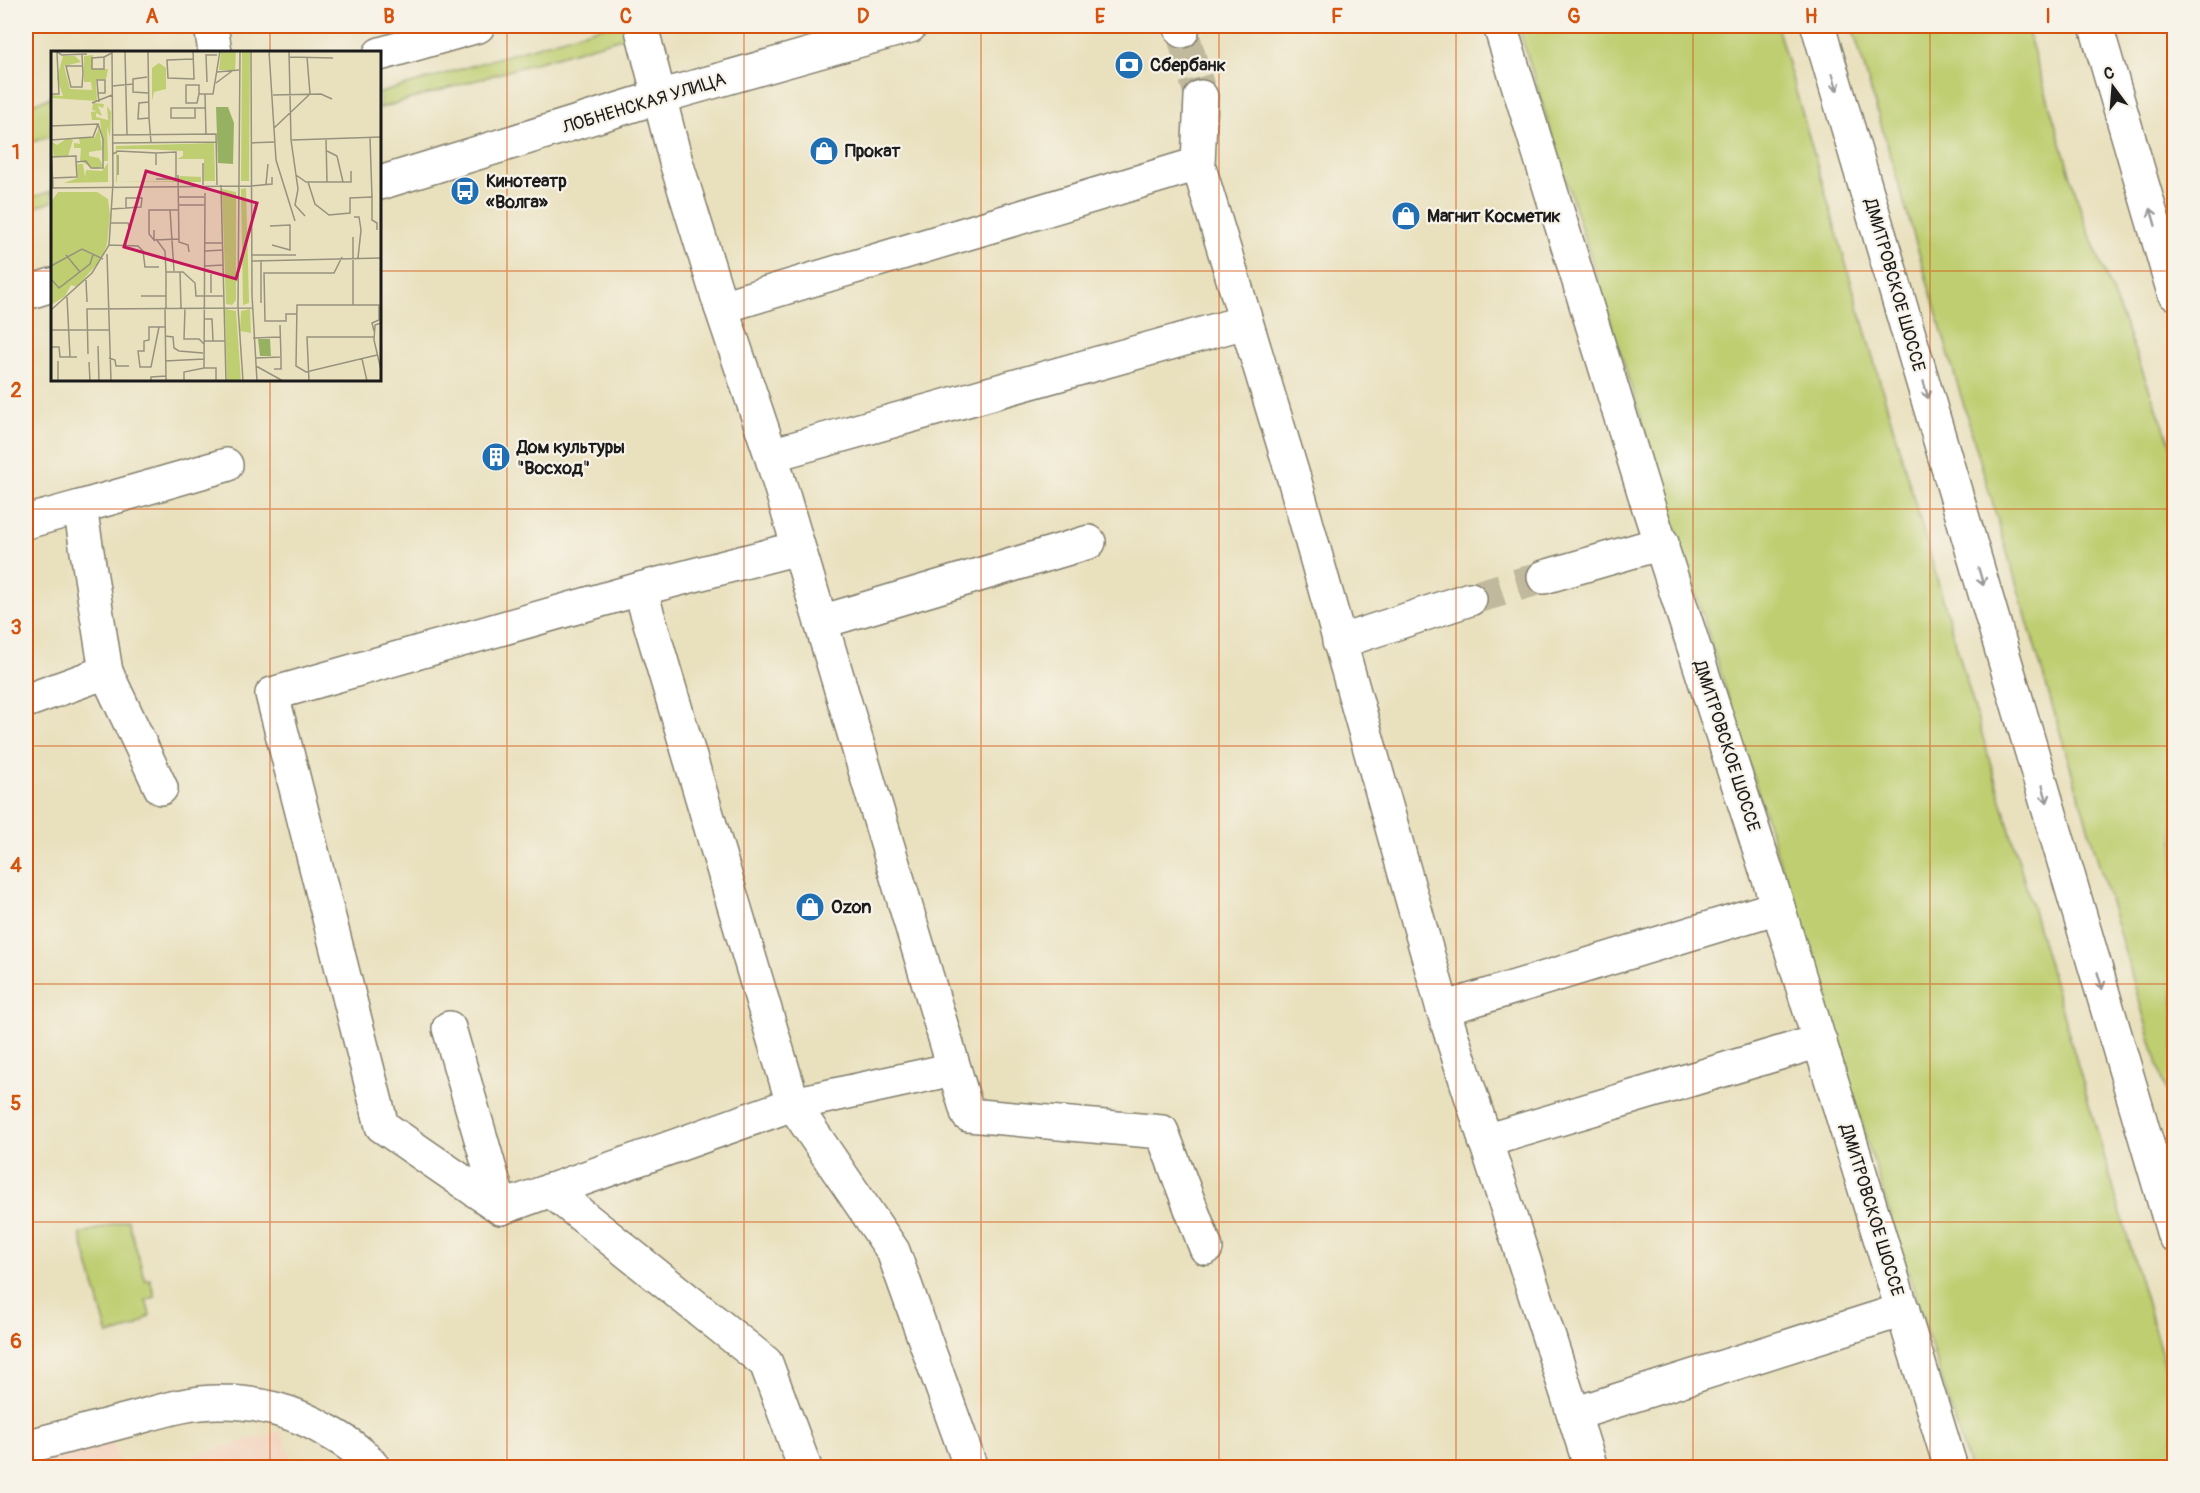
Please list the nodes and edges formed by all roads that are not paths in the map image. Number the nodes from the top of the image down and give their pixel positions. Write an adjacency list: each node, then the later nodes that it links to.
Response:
1 (211, 26): 8 (street)
2 (478, 26): 9 (street)
3 (641, 26): 10 (street)
4 (910, 26): 10 (street, ЛОБНЕНСКАЯ УЛИЦА)
5 (1500, 26): 24 (street, ДМИТРОВСКОЕ ШОССЕ)
6 (1818, 26): 43 (street, ДМИТРОВСКОЕ ШОССЕ, one-way to 43)
7 (2096, 26): 16 (street, one-way to 7)
8 (215, 51)
9 (381, 54)
10 (659, 97): 13 (street, ЛОБНЕНСКАЯ УЛИЦА); 17 (street)
11 (1201, 97): 12 (street)
12 (1198, 164): 17 (street); 18 (street)
13 (381, 183)
14 (51, 285): 15 (street)
15 (26, 293)
16 (2175, 293)
17 (721, 307): 19 (street)
18 (1245, 322): 19 (street); 30 (street)
19 (771, 455): 25 (street)
20 (226, 465): 21 (street)
21 (80, 507): 22 (street); 31 (street)
22 (26, 522)
23 (1089, 542): 29 (street)
24 (1662, 543): 26 (street); 34 (street, ДМИТРОВСКОЕ ШОССЕ)
25 (798, 548): 27 (street); 29 (street)
26 (1544, 577)
27 (640, 589): 39 (street); 42 (street)
28 (1470, 599): 30 (street)
29 (821, 622): 38 (street)
30 (1339, 642): 35 (street)
31 (106, 672): 32 (street); 33 (street)
32 (26, 701)
33 (161, 788)
34 (1778, 907): 35 (street); 37 (street, ДМИТРОВСКОЕ ШОССЕ)
35 (1443, 1009): 40 (street)
36 (449, 1028): 42 (street)
37 (1820, 1041): 40 (street); 45 (street, ДМИТРОВСКОЕ ШОССЕ)
38 (954, 1069): 39 (street); 44 (street)
39 (793, 1104): 41 (street); 50 (street)
40 (1485, 1141): 46 (street)
41 (549, 1190): 42 (street); 49 (street)
42 (501, 1208)
43 (2175, 1235)
44 (1206, 1248)
45 (1903, 1310): 46 (street); 52 (street, ДМИТРОВСКОЕ ШОССЕ)
46 (1574, 1414): 51 (street)
47 (26, 1447): 48 (street)
48 (374, 1467)
49 (805, 1467)
50 (971, 1467)
51 (1591, 1467)
52 (1950, 1467)

